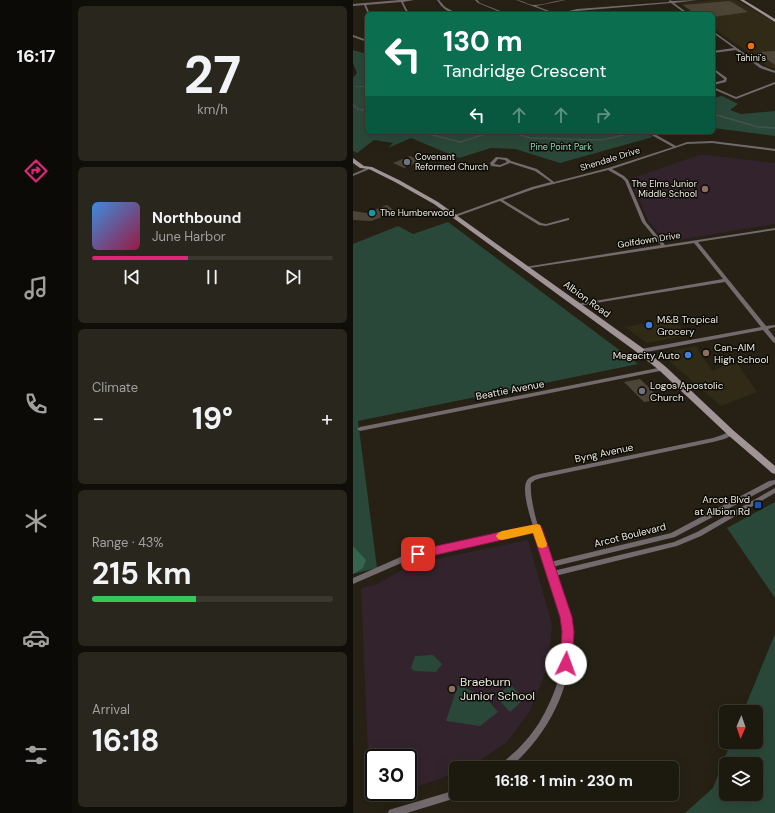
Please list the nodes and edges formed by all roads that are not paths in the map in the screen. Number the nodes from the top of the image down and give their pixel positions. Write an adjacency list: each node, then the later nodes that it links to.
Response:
1 (401, 0): 2 (street); 12 (street); 16 (street)
2 (413, 0)
3 (438, 0): 17 (street)
4 (476, 0): 18 (street)
5 (517, 0): 14 (street)
6 (565, 0): 14 (street)
7 (668, 0): 11 (street)
8 (697, 0): 11 (street)
9 (742, 0): 22 (main road)
10 (749, 0): 22 (main road)
11 (672, 2): 20 (street); 21 (street)
12 (365, 4): 13 (street); 15 (street)
13 (353, 5)
14 (533, 6): 19 (street)
15 (368, 12)
16 (408, 12)
17 (453, 12)
18 (502, 12)
19 (551, 12)
20 (567, 12)
21 (684, 12)
22 (772, 16): 23 (main road)
23 (775, 21)
24 (715, 33): 27 (street)
25 (353, 36): 26 (street)
26 (365, 40)
27 (736, 49): 28 (street); 30 (street)
28 (715, 52)
29 (715, 71): 32 (street)
30 (775, 72)
31 (775, 83): 33 (street)
32 (715, 84)
33 (769, 85): 34 (street); 35 (street)
34 (775, 87)
35 (715, 89)
36 (652, 134): 37 (street)
37 (674, 146): 38 (street, Shendale Drive); 43 (street, Shendale Drive)
38 (775, 150)
39 (353, 154): 42 (main road, Albion Road)
40 (353, 160): 42 (main road, Albion Road)
41 (510, 162): 45 (street)
42 (370, 168): 44 (street); 47 (main road, Albion Road)
43 (609, 169): 45 (street, Shendale Drive); 51 (street)
44 (353, 175)
45 (554, 183): 46 (street, Shendale Drive)
46 (501, 200): 47 (street, Shendale Drive); 48 (street)
47 (454, 216): 52 (main road, Albion Road)
48 (568, 219)
49 (775, 229): 50 (street, Golfdown Drive)
50 (695, 241): 51 (street, Golfdown Drive); 53 (street)
51 (664, 246): 52 (street, Golfdown Drive)
52 (525, 268): 54 (main road, Albion Road)
53 (727, 280): 54 (street); 56 (street)
54 (577, 305): 58 (main road, Albion Road)
55 (775, 326): 56 (street)
56 (764, 328): 57 (street); 58 (street)
57 (775, 341)
58 (641, 351): 59 (main road, Albion Road)
59 (663, 369): 60 (street, Beattie Avenue); 61 (main road, Albion Road)
60 (360, 429)
61 (731, 433): 62 (main road, Albion Road); 65 (street, Byng Avenue)
62 (775, 472)
63 (775, 482): 66 (street, Arcot Boulevard)
64 (775, 490): 67 (street, Arcot Boulevard)
65 (537, 528): 66 (street); 68 (street)
66 (549, 564): 67 (street)
67 (552, 574): 69 (street)
68 (353, 581)
69 (511, 761)
70 (449, 796): 71 (street)
71 (392, 813)

